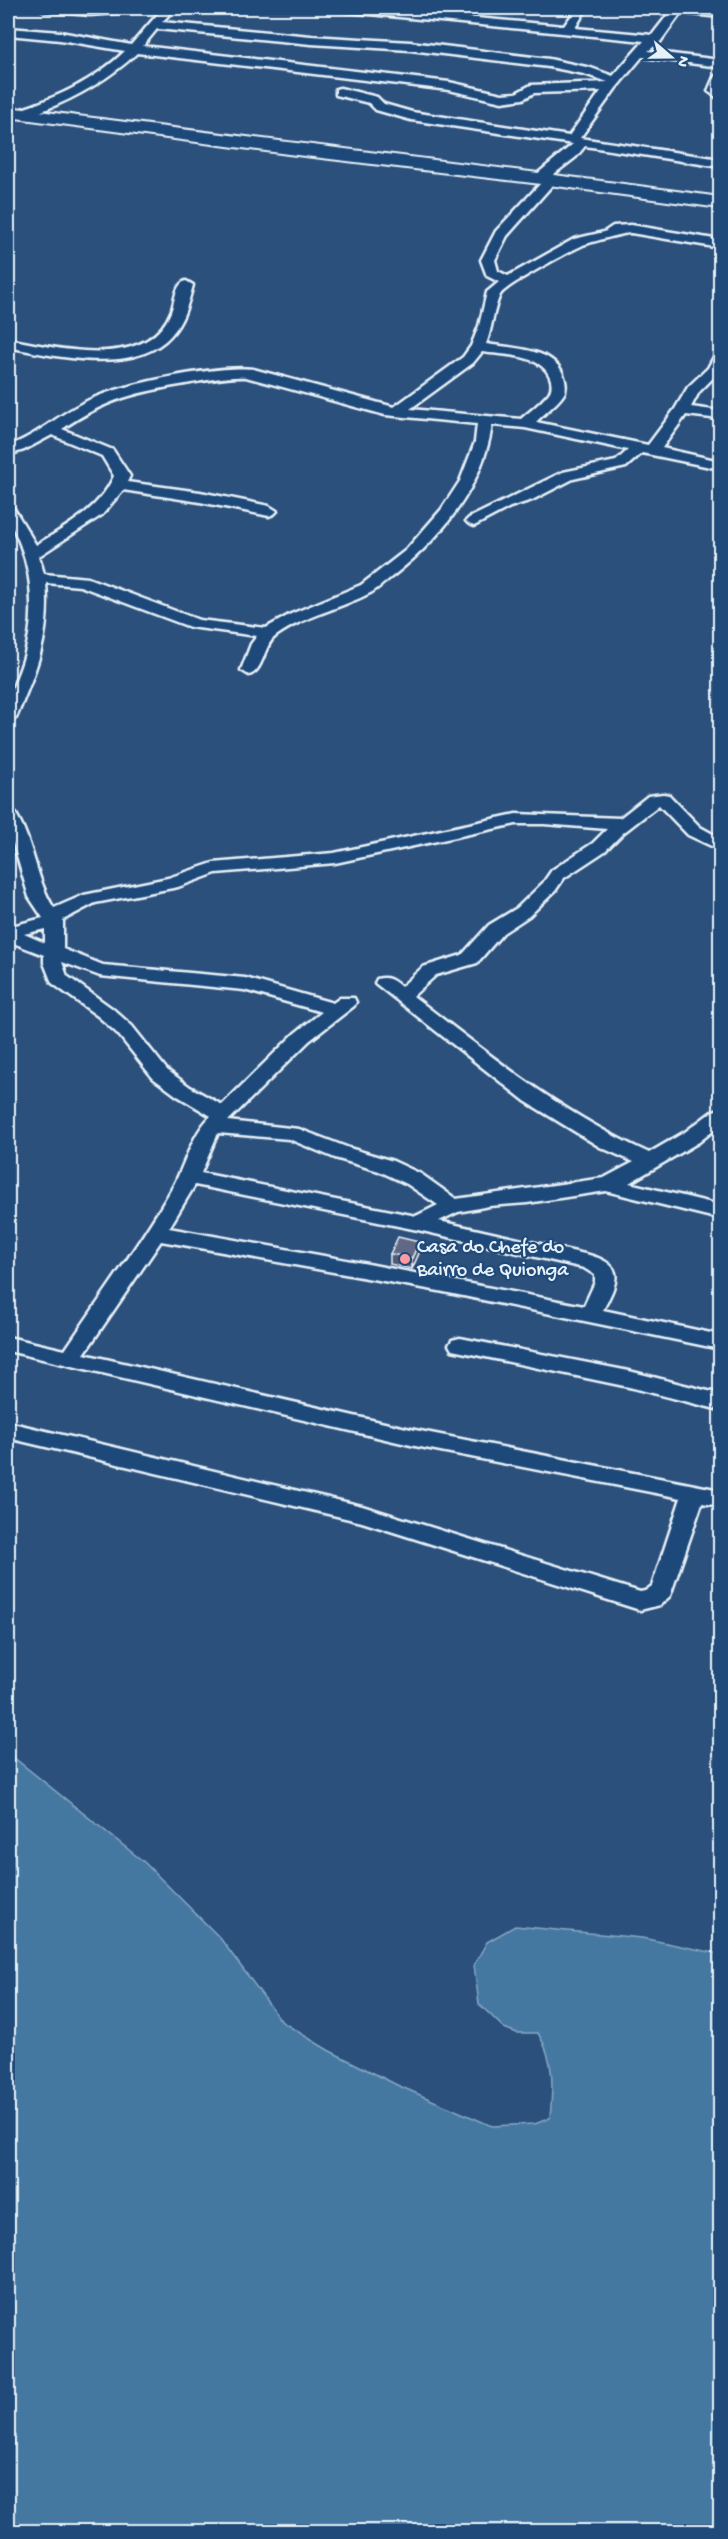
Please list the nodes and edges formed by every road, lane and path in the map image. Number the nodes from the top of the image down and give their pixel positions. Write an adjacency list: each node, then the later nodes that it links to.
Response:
1 (45, 8): 2 (street)
2 (144, 8)
3 (169, 8): 10 (street)
4 (338, 8): 8 (street)
5 (582, 8): 11 (street)
6 (661, 8): 7 (street)
7 (675, 9): 9 (street); 14 (street)
8 (421, 12): 11 (street); 13 (street)
9 (720, 14)
10 (153, 25): 13 (street); 15 (street)
11 (567, 30): 14 (street)
12 (8, 31): 15 (street)
13 (411, 37): 18 (street); 20 (street)
14 (656, 39): 16 (street)
15 (134, 49): 18 (street); 23 (street)
16 (638, 53): 17 (street); 20 (street)
17 (720, 64)
18 (395, 70): 20 (street)
19 (720, 77): 22 (street)
20 (612, 85): 24 (street)
21 (340, 92): 24 (street)
22 (720, 96)
23 (14, 113): 26 (main road)
24 (577, 141): 25 (street); 26 (street)
25 (720, 163)
26 (541, 178): 27 (main road); 29 (street)
27 (720, 203)
28 (720, 244): 29 (street)
29 (508, 281): 32 (street)
30 (186, 285): 31 (street)
31 (8, 343)
32 (478, 347): 35 (street); 38 (street)
33 (720, 358): 34 (street)
34 (682, 410): 36 (street); 40 (street)
35 (397, 412): 37 (street); 39 (street)
36 (720, 415)
37 (485, 420): 38 (street); 49 (street)
38 (525, 424): 40 (street)
39 (50, 429): 41 (street); 43 (street)
40 (646, 449): 42 (street); 46 (street)
41 (8, 451)
42 (720, 465)
43 (120, 485): 45 (street); 47 (street)
44 (8, 510): 47 (street)
45 (269, 511)
46 (474, 521)
47 (31, 554): 48 (street)
48 (37, 578): 49 (street); 51 (street)
49 (269, 633): 50 (street)
50 (249, 670)
51 (8, 718)
52 (8, 815): 55 (street)
53 (625, 823): 54 (street); 55 (street); 59 (street)
54 (720, 845)
55 (53, 919): 56 (street); 57 (street)
56 (8, 934): 57 (street)
57 (53, 953): 61 (street); 61 (street)
58 (384, 983): 59 (street)
59 (401, 996): 62 (street)
60 (720, 1115): 62 (street)
61 (218, 1120): 63 (street); 65 (street)
62 (651, 1161): 64 (street)
63 (189, 1177): 67 (street); 68 (street)
64 (606, 1184): 65 (street); 66 (street)
65 (453, 1206): 67 (street)
66 (720, 1212)
67 (417, 1223): 69 (street)
68 (156, 1233): 69 (street); 73 (street)
69 (591, 1314): 70 (street)
70 (720, 1342)
71 (8, 1344): 73 (street)
72 (460, 1345): 74 (street)
73 (69, 1358): 76 (street)
74 (720, 1402)
75 (8, 1430): 76 (street)
76 (694, 1493): 77 (street)
77 (720, 1498)

